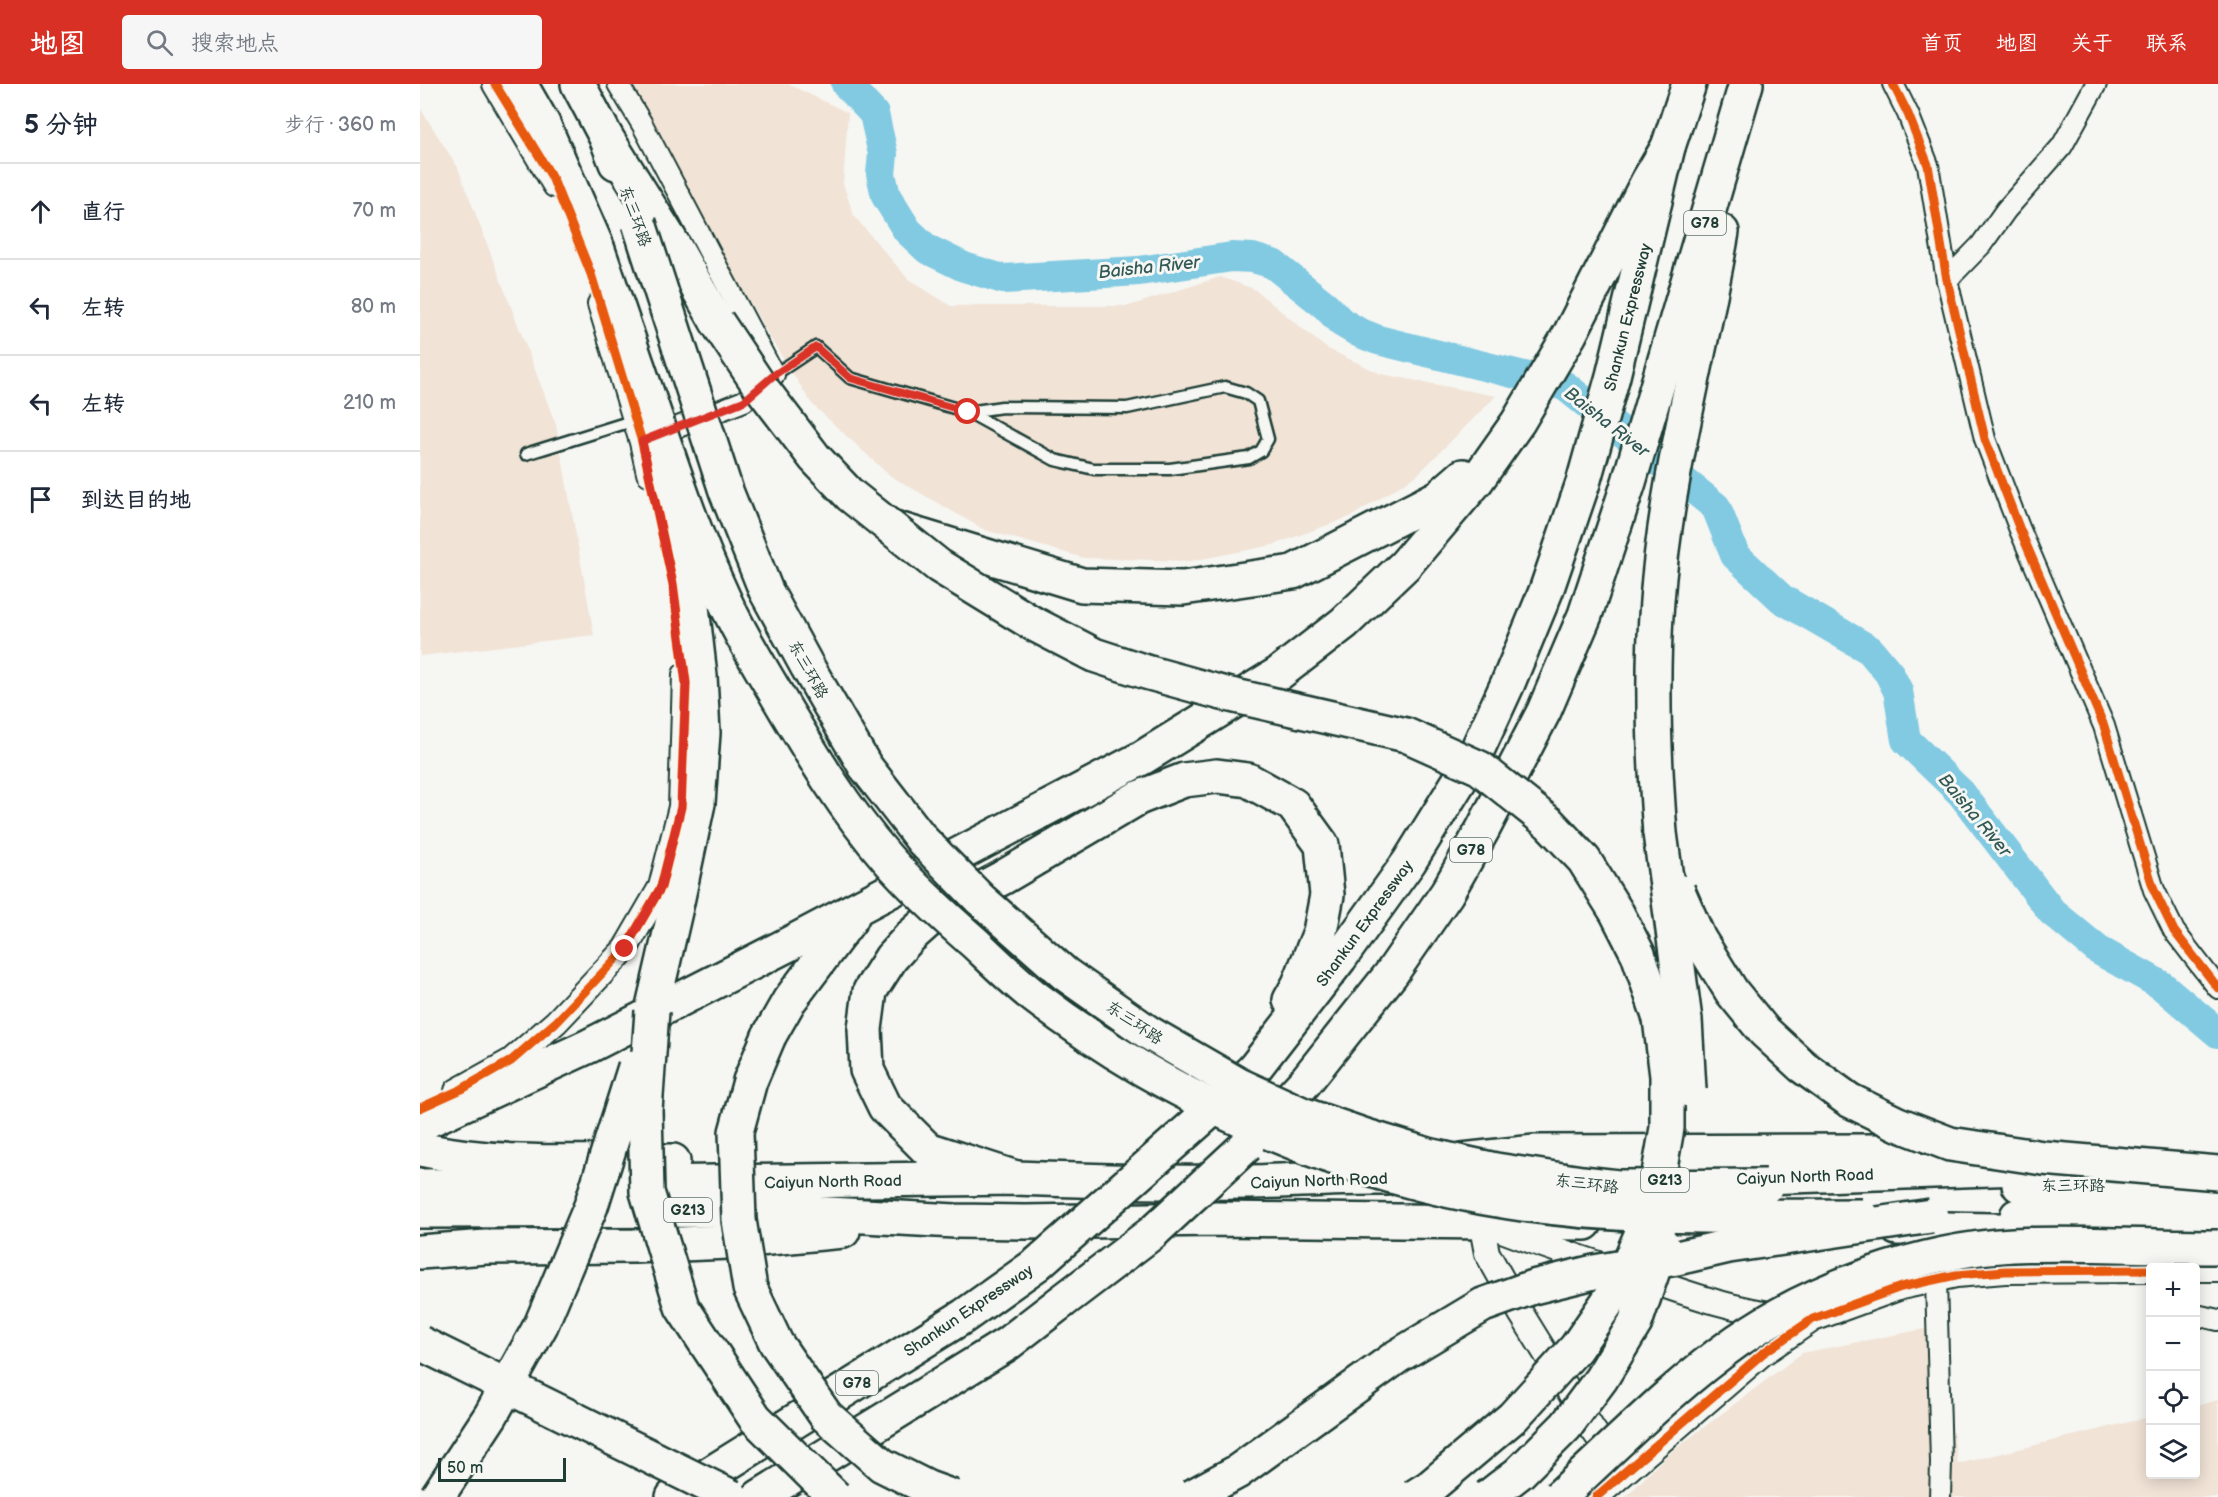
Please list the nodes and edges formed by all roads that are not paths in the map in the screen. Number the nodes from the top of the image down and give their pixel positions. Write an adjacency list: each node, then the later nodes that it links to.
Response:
1 (495, 84): 14 (street)
2 (520, 84): 14 (highway, 东三环路, bridge)
3 (578, 84): 9 (highway, 东三环路)
4 (618, 84): 12 (street)
5 (1689, 84): 10 (highway, Shankun Expressway / G78)
6 (1747, 84): 18 (highway); 54 (highway, G78, bridge)
7 (1893, 84): 11 (street)
8 (2096, 84): 11 (street)
9 (606, 137): 17 (highway, bridge); 30 (highway, 东三环路, bridge)
10 (1668, 147): 15 (highway); 22 (highway, Shankun Expressway / G78)
11 (1947, 280): 20 (street)
12 (774, 375): 13 (lane); 14 (street)
13 (968, 412): 13 (lane)
14 (643, 422): 16 (lane); 21 (highway, bridge); 23 (street); 33 (highway, 东三环路, bridge)
15 (1509, 434): 17 (highway, bridge); 19 (highway)
16 (526, 454)
17 (888, 527): 58 (highway, bridge)
18 (1660, 833): 27 (highway, bridge); 59 (highway, bridge)
19 (859, 908): 24 (highway); 56 (highway, bridge)
20 (2218, 988)
21 (652, 1011): 51 (highway, bridge); 55 (highway, bridge)
22 (1240, 1081): 28 (highway); 52 (highway, Shankun Expressway / G78, bridge)
23 (420, 1108)
24 (420, 1124)
25 (420, 1149): 29 (highway)
26 (2218, 1161): 28 (highway, Caiyun North Road / G213)
27 (2218, 1173)
28 (1016, 1178): 29 (highway, Caiyun North Road / G213)
29 (931, 1180): 31 (highway, Caiyun North Road / G213)
30 (2218, 1185)
31 (420, 1186)
32 (420, 1210): 35 (highway, Caiyun North Road / G213)
33 (1931, 1216): 34 (highway); 57 (highway, bridge)
34 (2218, 1216)
35 (955, 1221): 36 (highway, Caiyun North Road / G213); 39 (highway)
36 (1480, 1222): 37 (highway, Caiyun North Road); 44 (street, G213); 50 (street)
37 (2218, 1232)
38 (2218, 1246): 60 (highway, bridge)
39 (420, 1252)
40 (2200, 1269): 41 (street)
41 (2218, 1269)
42 (2146, 1270): 43 (street, G213)
43 (1936, 1280): 46 (street, G213); 62 (street)
44 (1712, 1303): 46 (street, G213); 49 (street)
45 (2200, 1316): 47 (street)
46 (1814, 1319): 49 (street)
47 (2218, 1320)
48 (420, 1343): 53 (highway, bridge)
49 (1736, 1375): 50 (street)
50 (1623, 1473): 61 (street)
51 (437, 1497)
52 (674, 1497)
53 (732, 1497)
54 (759, 1497)
55 (836, 1497)
56 (953, 1497)
57 (1191, 1497)
58 (1414, 1497)
59 (1488, 1497)
60 (1559, 1497)
61 (1596, 1497)
62 (1940, 1497)

